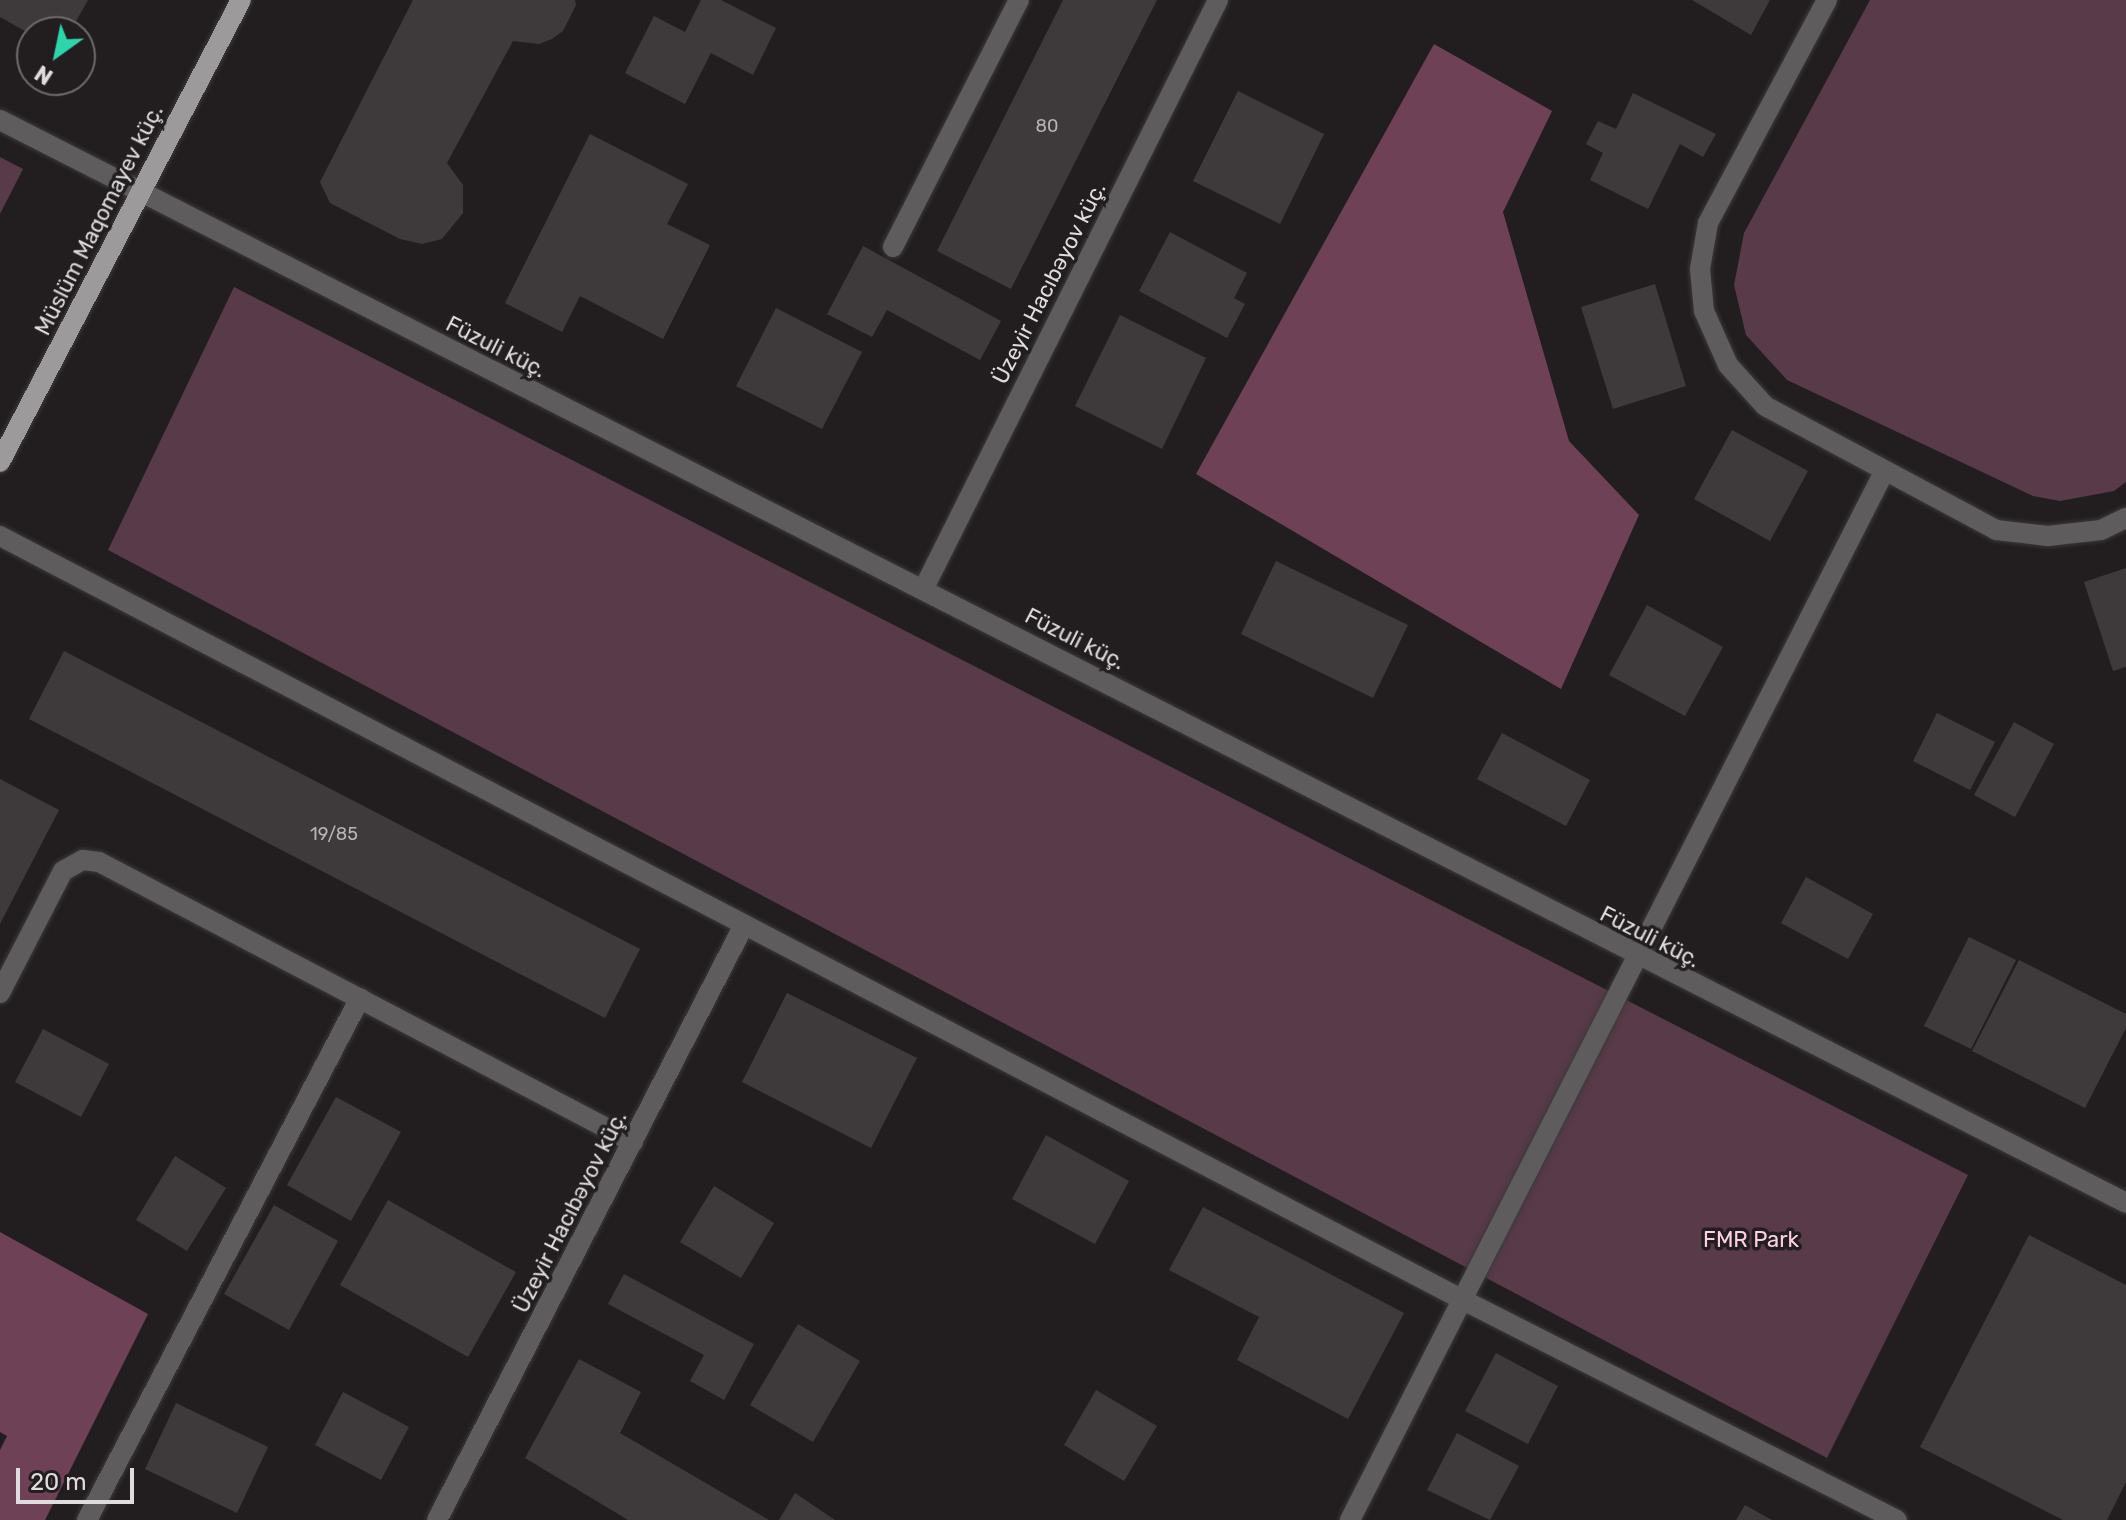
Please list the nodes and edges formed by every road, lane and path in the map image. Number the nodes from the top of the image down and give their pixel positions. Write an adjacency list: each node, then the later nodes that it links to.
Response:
1 (241, 0): 6 (main road, Müslüm Maqomayev küç.)
2 (1019, 0): 7 (street)
3 (1218, 0): 12 (street, Üzeyir Hacıbəyov küç.)
4 (1827, 0): 9 (street)
5 (0, 120): 6 (street, Füzuli küç.)
6 (139, 194): 8 (main road, Müslüm Maqomayev küç.); 12 (street, Füzuli küç.)
7 (893, 247)
8 (0, 462)
9 (1884, 472): 10 (street); 14 (street)
10 (2126, 518)
11 (0, 536): 13 (street)
12 (924, 588): 14 (street, Füzuli küç.)
13 (744, 925): 17 (street, Üzeyir Hacıbəyov küç.); 19 (street)
14 (1640, 959): 18 (street, Füzuli küç.); 19 (street)
15 (0, 993): 16 (street)
16 (360, 998): 17 (street); 20 (street)
17 (633, 1142): 21 (street, Üzeyir Hacıbəyov küç.)
18 (2126, 1203)
19 (1465, 1301): 22 (street); 23 (street)
20 (87, 1520)
21 (437, 1520)
22 (1350, 1520)
23 (1897, 1520)

